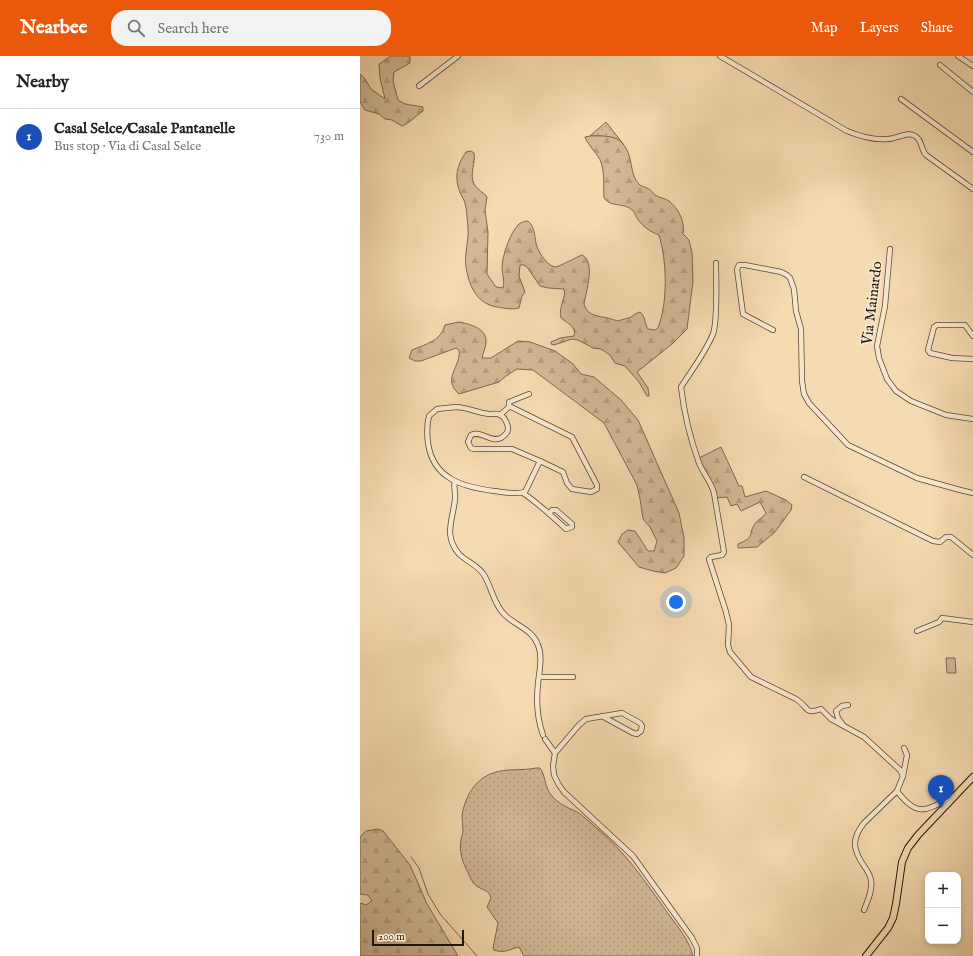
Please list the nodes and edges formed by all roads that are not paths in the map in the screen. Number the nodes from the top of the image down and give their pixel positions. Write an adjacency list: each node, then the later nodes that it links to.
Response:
1 (458, 56): 6 (street)
2 (720, 56): 10 (street)
3 (958, 56): 5 (street)
4 (940, 65): 7 (street)
5 (973, 66)
6 (419, 86)
7 (973, 92)
8 (901, 99): 9 (street)
9 (973, 152)
10 (973, 189)
11 (890, 249): 19 (street, Via Mainardo)
12 (716, 263): 33 (street)
13 (773, 330): 23 (street)
14 (973, 336): 15 (street)
15 (973, 359)
16 (530, 394): 17 (street)
17 (509, 407): 18 (street); 20 (street)
18 (500, 415): 20 (street); 22 (street)
19 (973, 419)
20 (540, 461): 24 (street)
21 (804, 477): 26 (street)
22 (455, 481): 24 (street); 29 (street)
23 (973, 492)
24 (523, 493): 25 (street)
25 (549, 514): 25 (street)
26 (973, 555)
27 (973, 622): 28 (street)
28 (917, 631)
29 (539, 677): 30 (street); 35 (street)
30 (573, 677)
31 (848, 705): 33 (street)
32 (602, 716): 32 (street); 35 (street)
33 (846, 728): 36 (street)
34 (904, 748): 36 (street)
35 (555, 753): 41 (street)
36 (903, 776): 38 (street)
37 (973, 777): 39 (main road)
38 (897, 791): 39 (street); 40 (street)
39 (958, 793): 42 (main road)
40 (864, 910)
41 (697, 956)
42 (866, 956)

